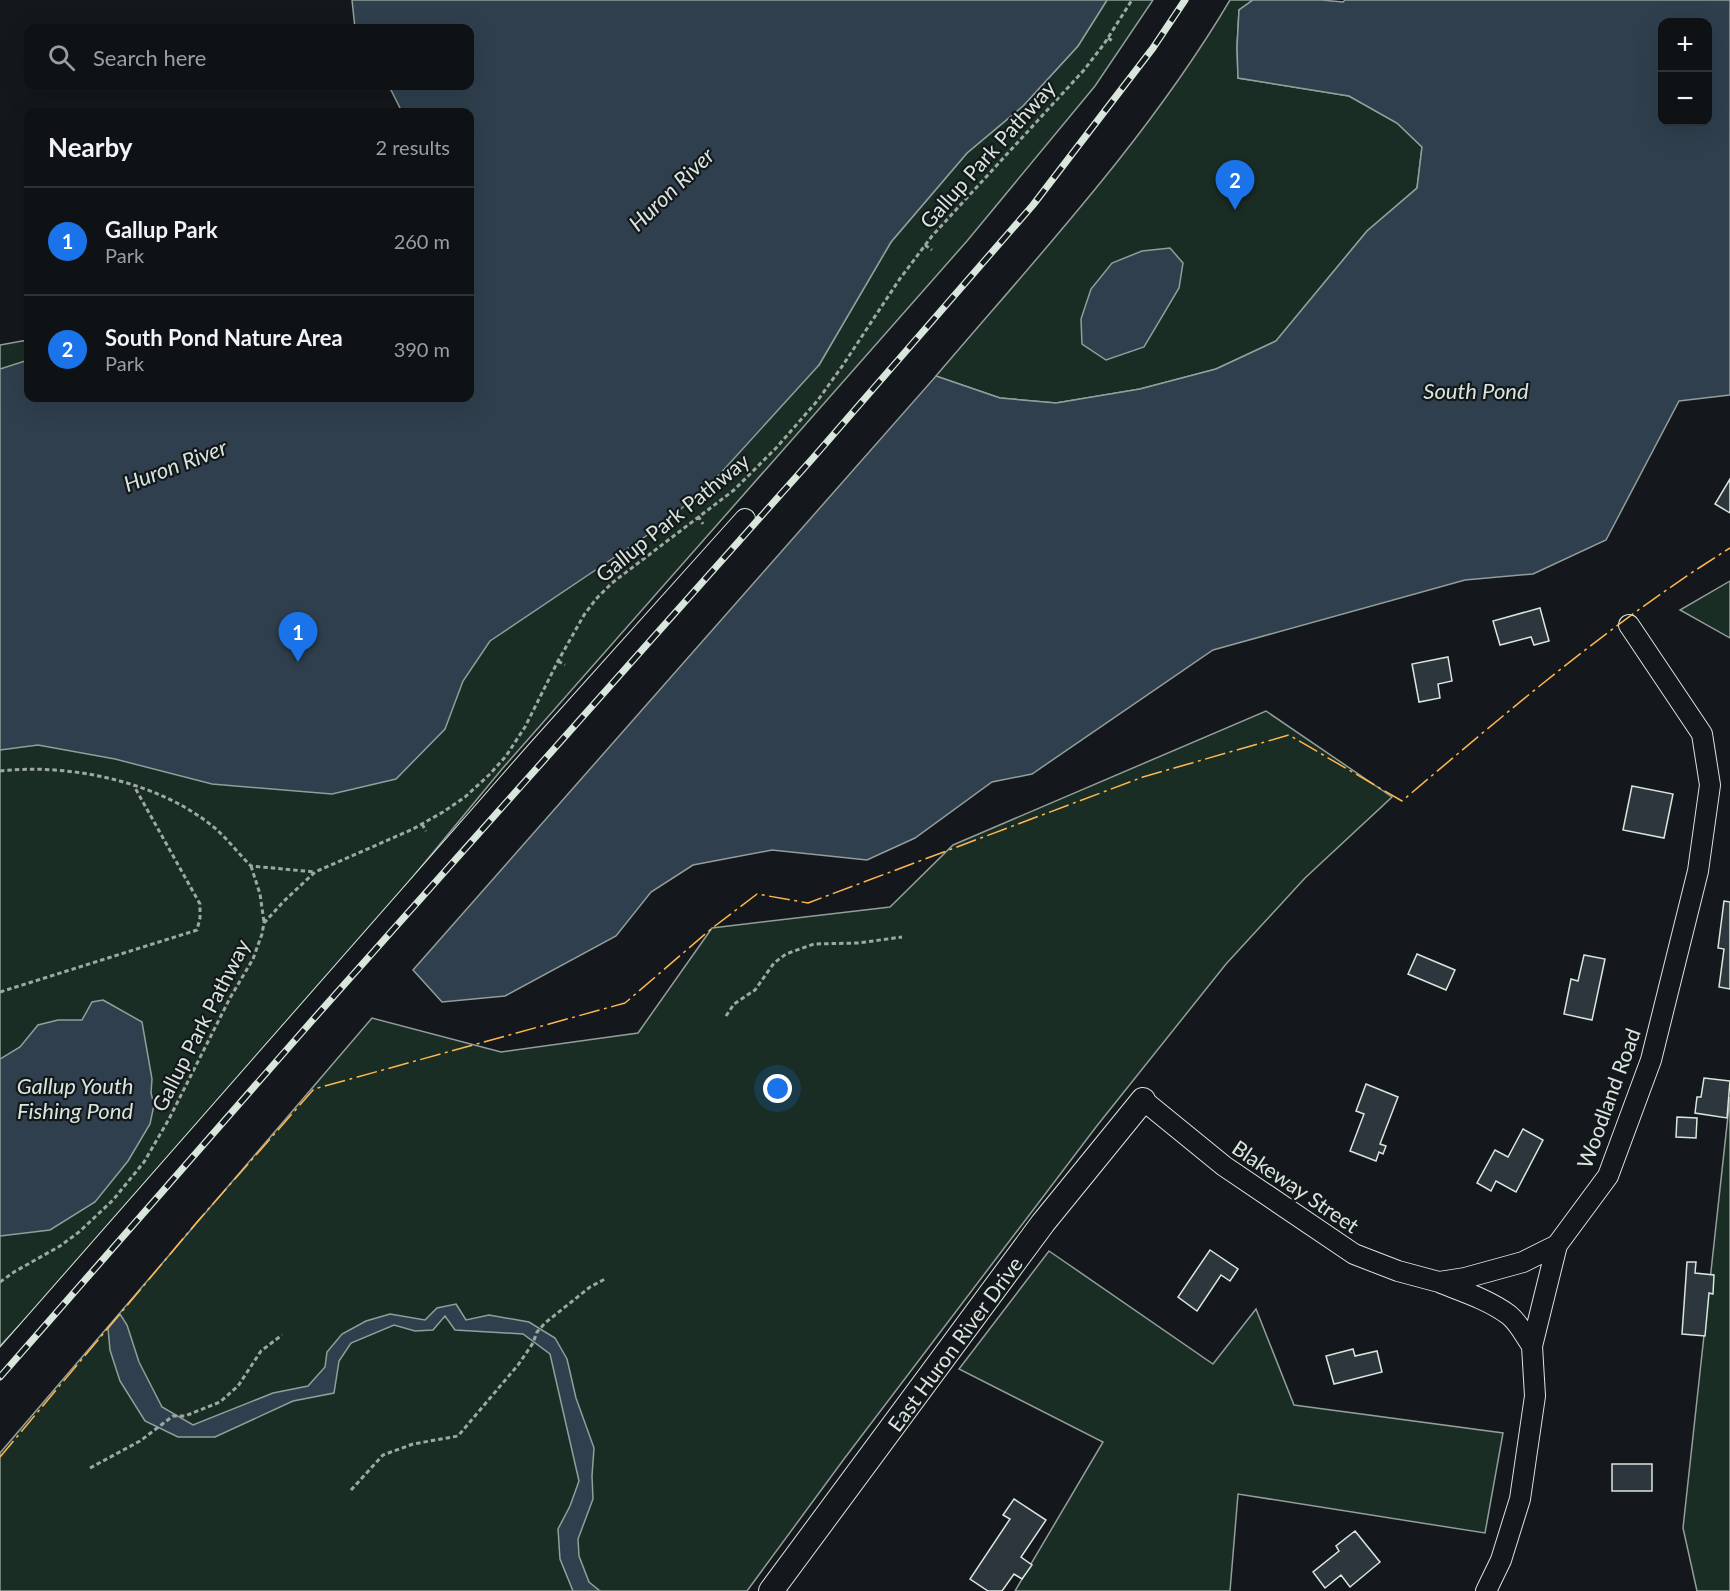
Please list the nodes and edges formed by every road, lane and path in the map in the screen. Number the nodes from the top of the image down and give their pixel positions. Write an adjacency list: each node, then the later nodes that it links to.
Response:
1 (1132, 0): 2 (path, Gallup Park Pathway)
2 (1108, 38): 3 (path); 4 (path, Gallup Park Pathway)
3 (1114, 42)
4 (925, 245): 5 (path); 6 (path, Gallup Park Pathway)
5 (932, 250)
6 (698, 516): 8 (path); 10 (path, Gallup Park Pathway)
7 (746, 519): 29 (street)
8 (704, 524)
9 (1629, 626): 23 (street, Woodland Road)
10 (558, 661): 11 (path); 14 (path, Gallup Park Pathway)
11 (565, 665)
12 (0, 771): 13 (path)
13 (134, 786): 16 (path); 20 (path)
14 (422, 824): 15 (path); 17 (path, Gallup Park Pathway)
15 (426, 831)
16 (250, 866): 17 (path, Gallup Park Pathway); 18 (path)
17 (315, 872): 18 (path, Gallup Park Pathway)
18 (264, 923): 25 (path, Gallup Park Pathway)
19 (902, 937): 21 (path)
20 (0, 992)
21 (726, 1016)
22 (1143, 1100): 26 (street, Blakeway Street); 32 (main road, East Huron River Drive)
23 (1557, 1245): 26 (street, Blakeway Street); 28 (street, Woodland Road)
24 (605, 1279): 31 (path)
25 (0, 1282)
26 (1439, 1282): 28 (street, Blakeway Street)
27 (282, 1335): 30 (path)
28 (1532, 1346): 33 (street, Woodland Road)
29 (0, 1363)
30 (90, 1468)
31 (351, 1490)
32 (771, 1591)
33 (1486, 1591)

